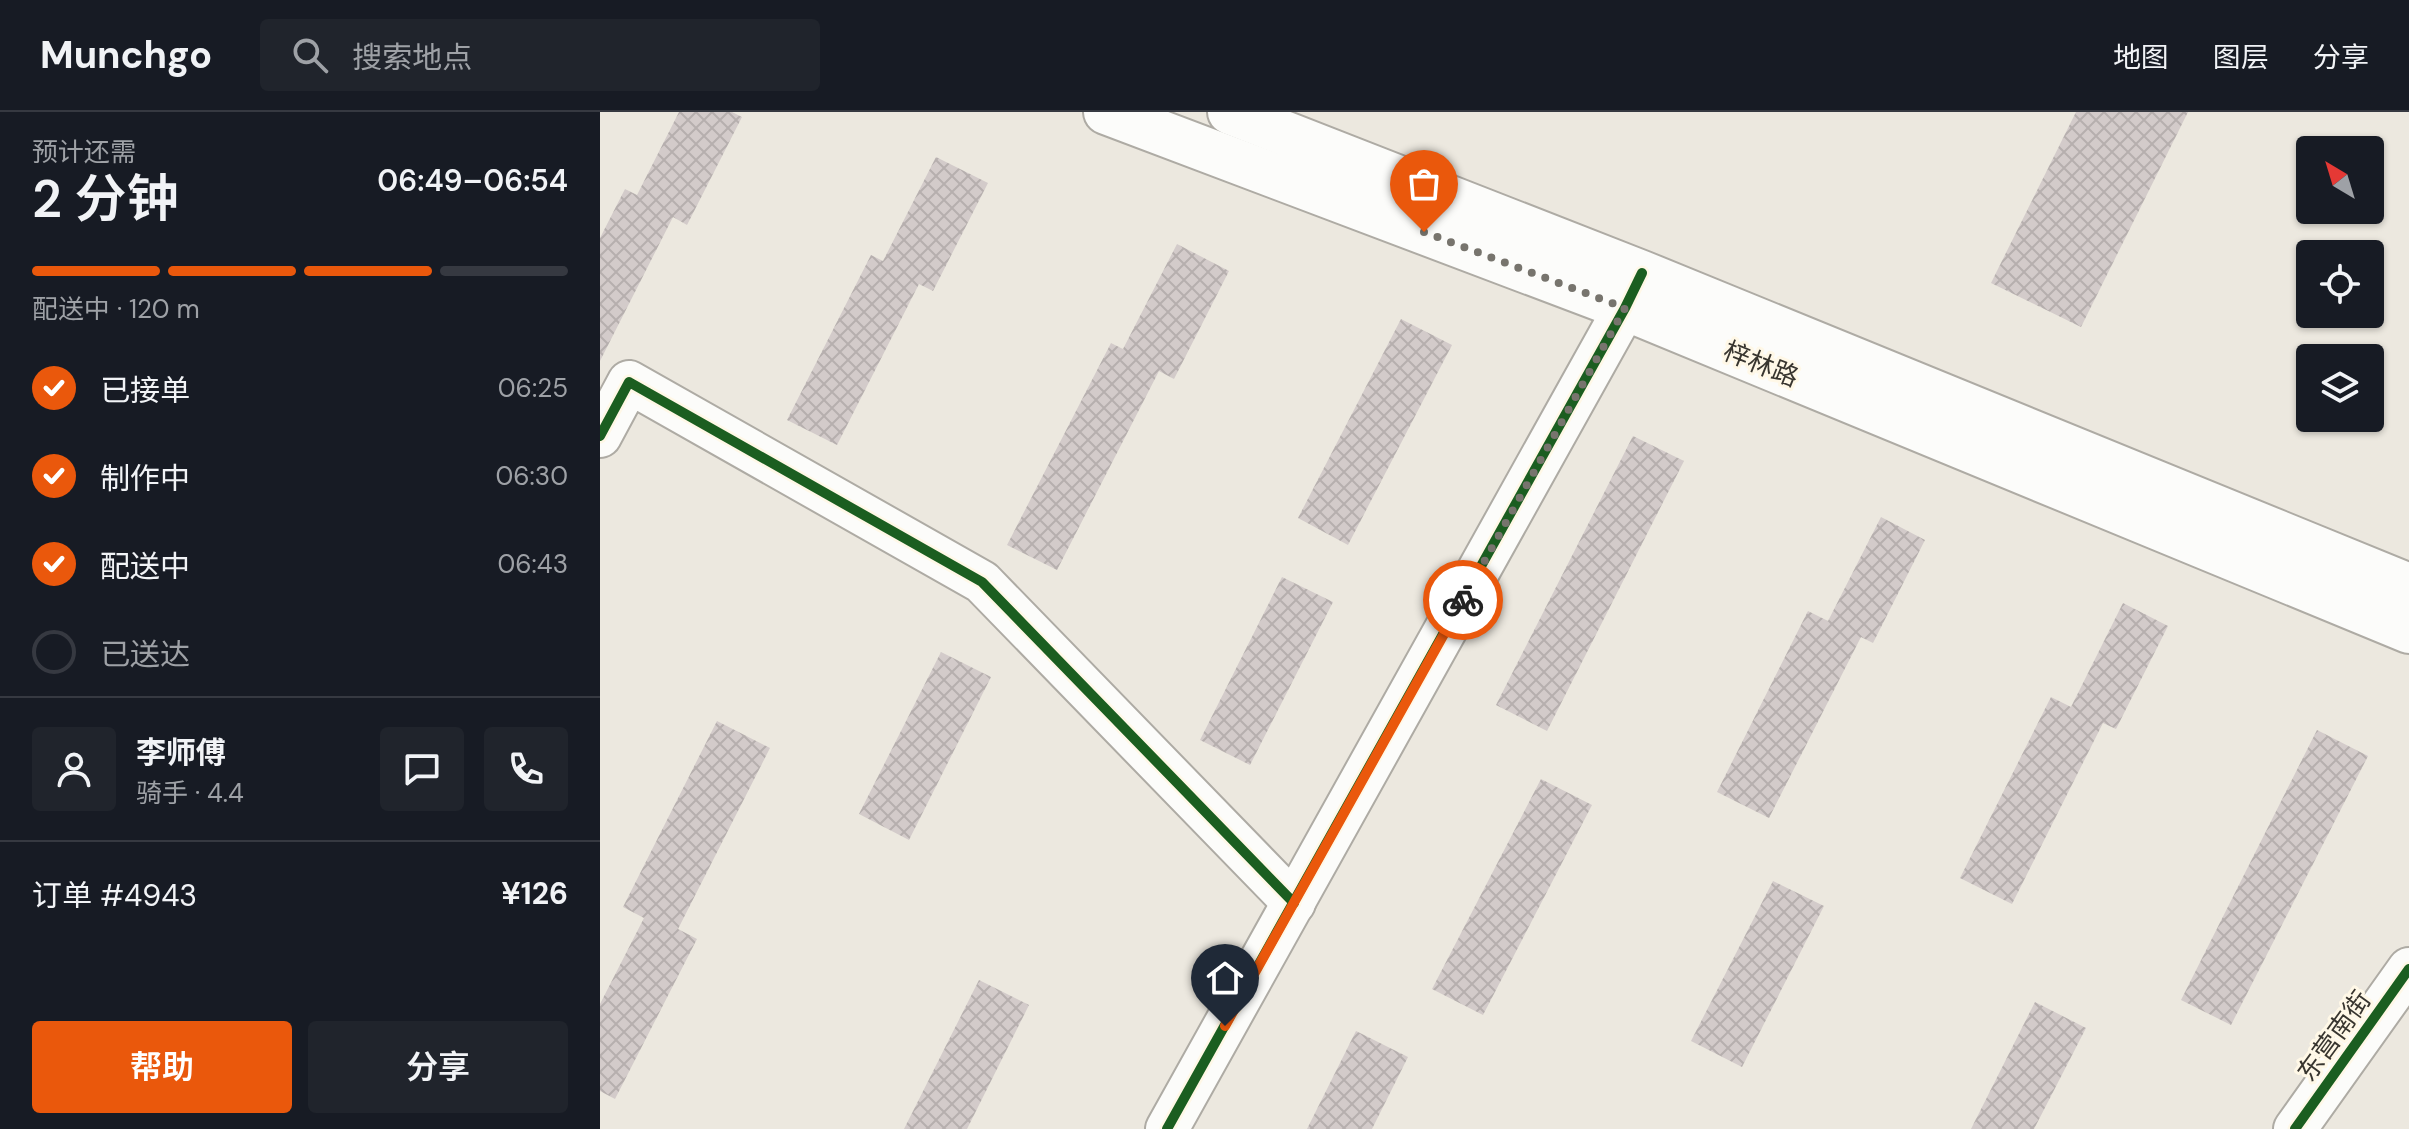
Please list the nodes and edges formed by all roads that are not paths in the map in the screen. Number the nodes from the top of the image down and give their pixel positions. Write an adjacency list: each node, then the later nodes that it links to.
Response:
1 (1106, 112): 3 (main road, 梓林路)
2 (1230, 112): 3 (main road, 梓林路)
3 (1633, 290): 5 (main road, 梓林路); 6 (main road, 梓林路); 7 (street)
4 (600, 436): 7 (street)
5 (2409, 586)
6 (2409, 631)
7 (1294, 903): 9 (street)
8 (2409, 969): 10 (street, 东营南街)
9 (1167, 1129)
10 (2295, 1129)

